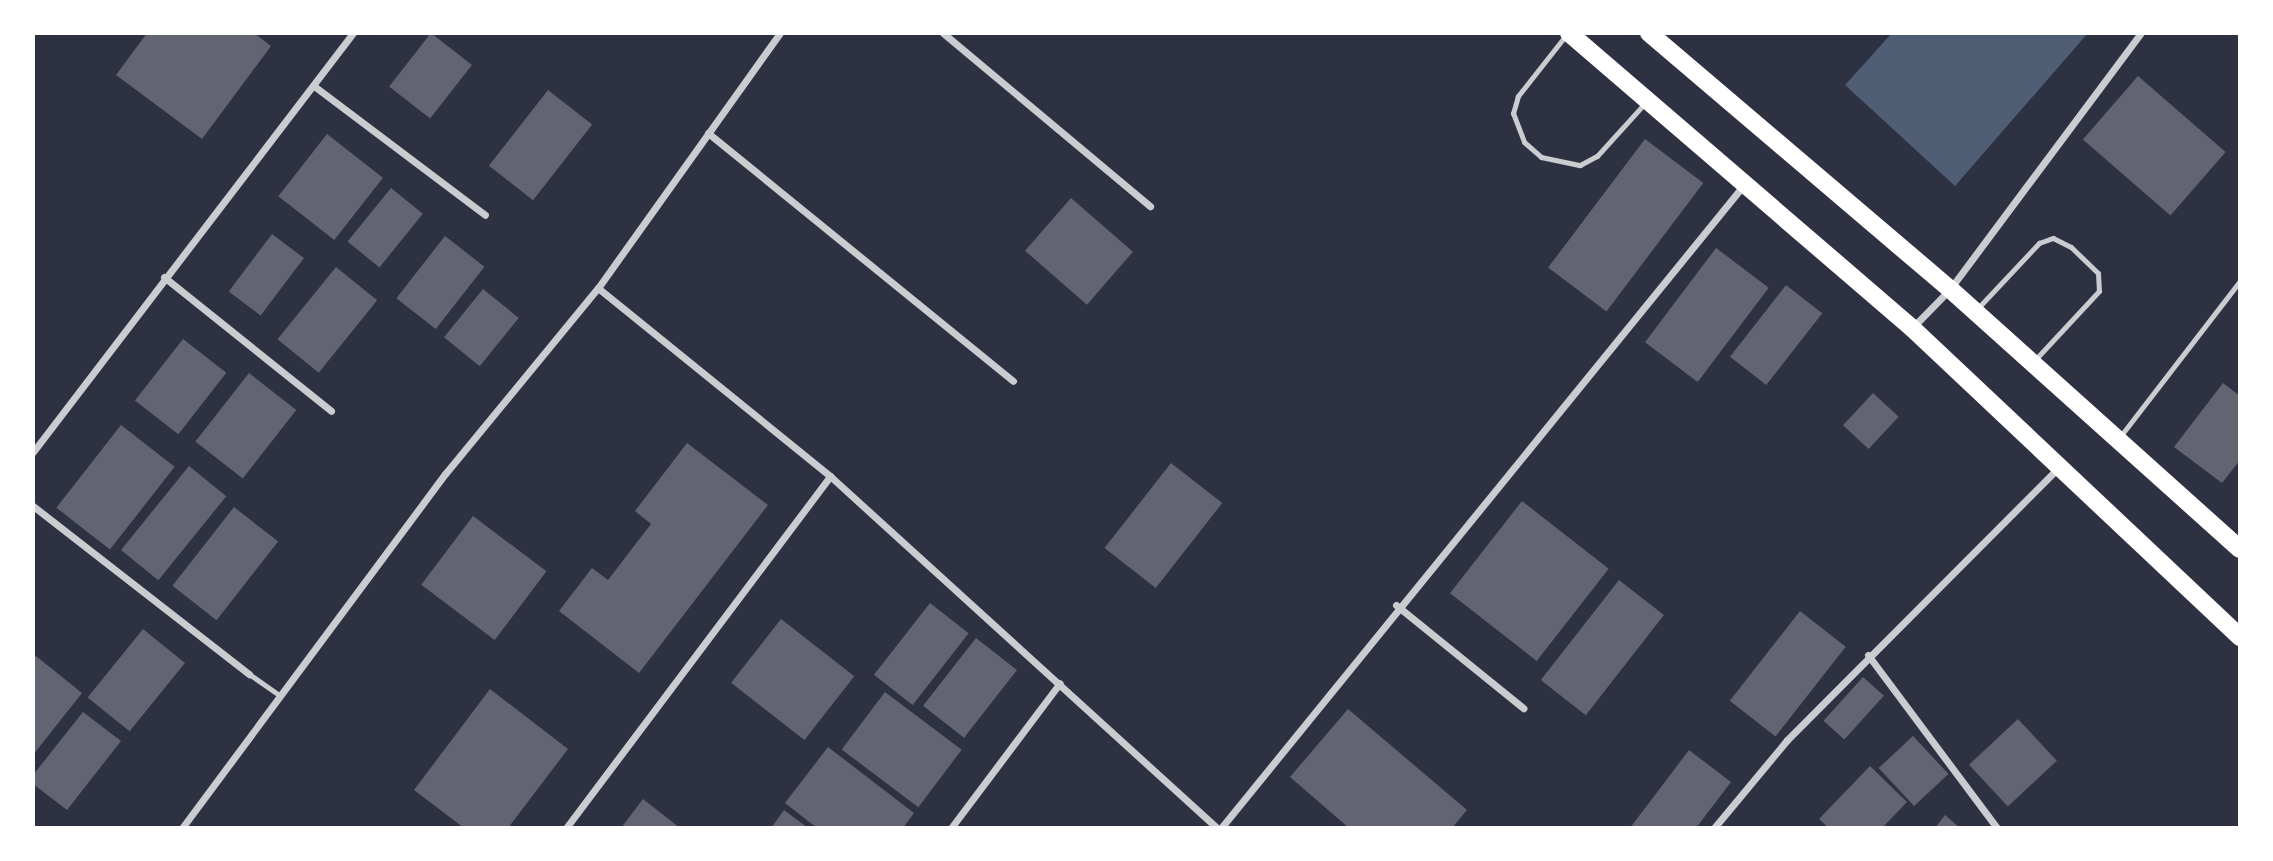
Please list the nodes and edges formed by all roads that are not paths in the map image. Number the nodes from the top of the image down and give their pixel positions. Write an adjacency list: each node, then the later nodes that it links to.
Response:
1 (353, 33): 7 (street)
2 (780, 33): 9 (street)
3 (943, 33): 11 (street)
4 (1568, 33): 8 (main road); 8 (lane)
5 (1649, 33): 16 (main road)
6 (2141, 33): 16 (street)
7 (314, 86): 12 (street); 13 (street)
8 (1647, 101): 10 (main road)
9 (708, 133): 15 (street); 20 (street)
10 (1744, 185): 18 (main road); 28 (street)
11 (1150, 206)
12 (485, 215)
13 (164, 277): 21 (street); 23 (street)
14 (2240, 281): 22 (lane)
15 (598, 288): 25 (street); 33 (street)
16 (1950, 289): 17 (main road); 18 (street)
17 (1975, 311): 19 (main road); 19 (lane)
18 (1912, 328): 24 (main road)
19 (2034, 362): 22 (main road)
20 (1013, 381)
21 (331, 411)
22 (2119, 438): 27 (main road)
23 (33, 452)
24 (2061, 465): 29 (main road); 30 (street)
25 (830, 476): 32 (street); 36 (street)
26 (33, 506): 31 (street)
27 (2240, 549)
28 (1396, 605): 34 (street); 38 (street)
29 (2240, 637)
30 (1868, 655): 39 (street); 40 (street)
31 (249, 674): 33 (lane)
32 (1060, 683): 37 (street); 38 (street)
33 (278, 694): 35 (street)
34 (1523, 708)
35 (182, 828)
36 (566, 828)
37 (951, 828)
38 (1219, 828)
39 (1714, 828)
40 (1997, 828)

